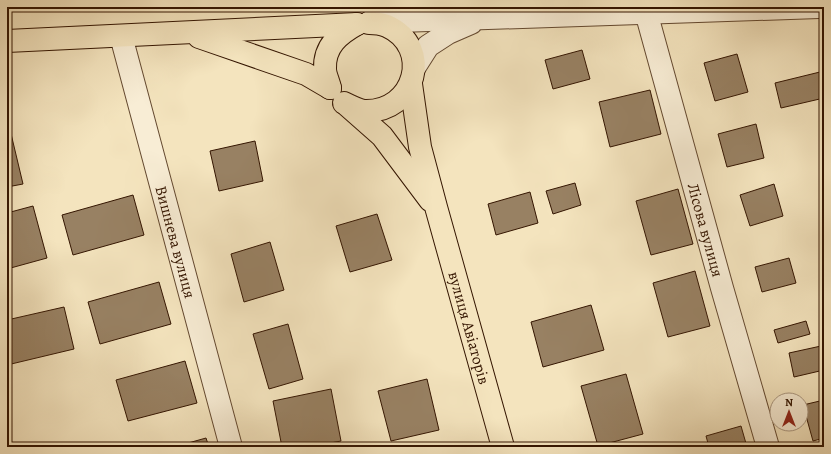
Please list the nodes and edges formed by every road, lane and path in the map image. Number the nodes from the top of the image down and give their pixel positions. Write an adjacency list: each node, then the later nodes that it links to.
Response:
1 (819, 7): 2 (street)
2 (646, 12): 3 (street); 13 (street, Лісова вулиця)
3 (485, 18): 4 (street); 8 (street)
4 (363, 23): 5 (main road); 8 (main road); 9 (main road)
5 (188, 33): 6 (main road); 9 (main road)
6 (121, 36): 7 (main road); 11 (street, Вишнева вулиця)
7 (7, 40)
8 (413, 76): 9 (main road); 10 (main road, вулиця Авіаторів)
9 (337, 95): 10 (main road, вулиця Авіаторів)
10 (436, 208): 12 (main road, вулиця Авіаторів)
11 (231, 447)
12 (504, 447)
13 (768, 447)

